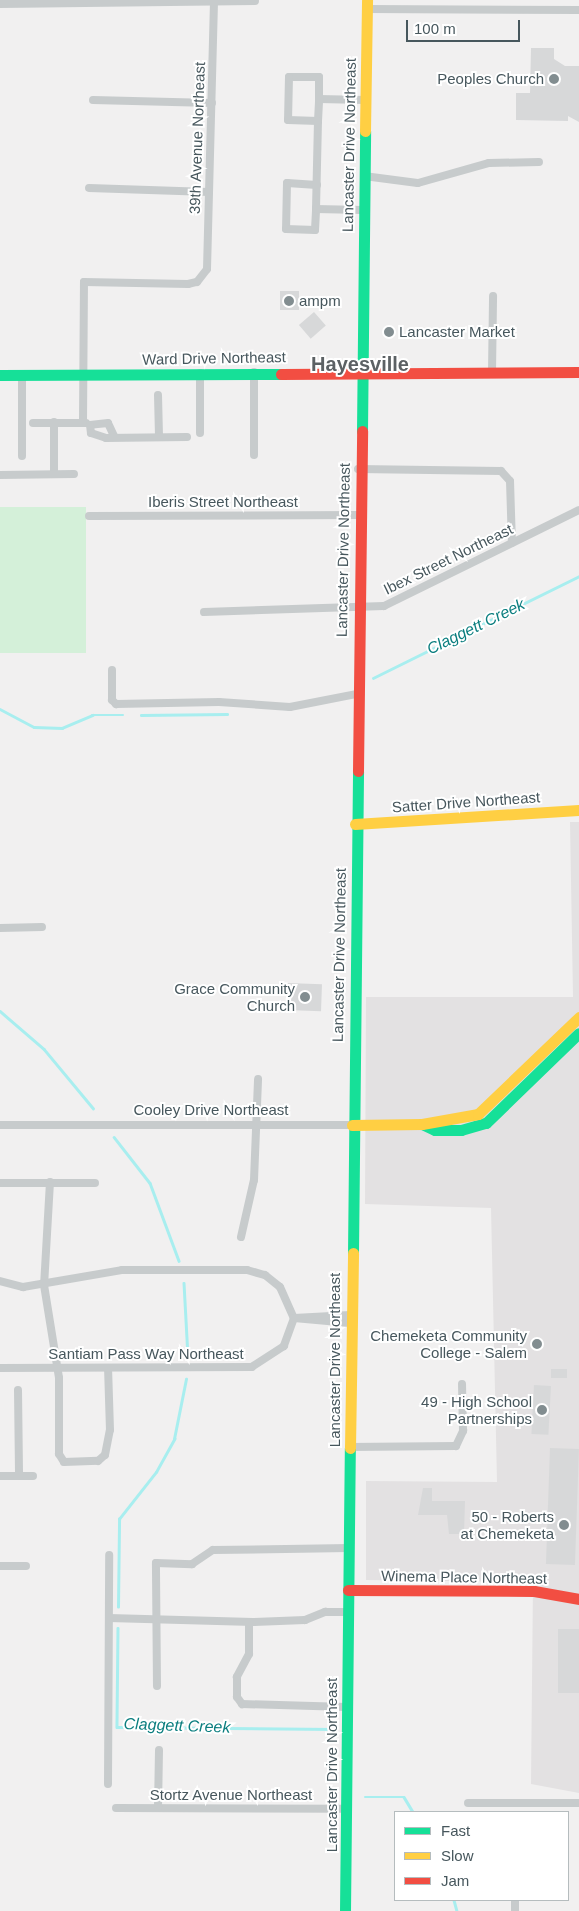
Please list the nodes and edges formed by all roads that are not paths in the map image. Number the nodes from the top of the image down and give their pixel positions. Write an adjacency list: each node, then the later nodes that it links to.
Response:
1 (255, 0): 2 (street)
2 (214, 1): 3 (street); 10 (street, 39th Avenue Northeast)
3 (117, 2): 4 (street)
4 (0, 4)
5 (367, 4): 6 (street); 9 (main road, Lancaster Drive Northeast)
6 (579, 10)
7 (319, 99): 9 (street); 11 (street); 11 (street)
8 (93, 100): 10 (street)
9 (365, 100): 13 (main road, Lancaster Drive Northeast)
10 (212, 102): 16 (street, 39th Avenue Northeast)
11 (318, 121): 14 (street)
12 (539, 162): 13 (street)
13 (364, 176): 18 (main road, Lancaster Drive Northeast)
14 (317, 185): 17 (street); 17 (street)
15 (89, 188): 16 (street)
16 (209, 192): 25 (street, 39th Avenue Northeast)
17 (316, 209): 18 (street)
18 (362, 210): 21 (main road, Lancaster Drive Northeast)
19 (493, 296): 22 (street)
20 (254, 372): 21 (main road, Ward Drive Northeast); 24 (main road, Ward Drive Northeast); 36 (street)
21 (359, 372): 22 (main road, Ward Drive Northeast); 38 (main road, Lancaster Drive Northeast)
22 (492, 372): 23 (main road, Ward Drive Northeast)
23 (579, 372)
24 (200, 373): 25 (main road, Ward Drive Northeast); 32 (street)
25 (82, 374): 27 (main road, Ward Drive Northeast); 31 (street)
26 (0, 375): 27 (main road, Ward Drive Northeast)
27 (22, 375): 37 (street)
28 (158, 395): 34 (street)
29 (54, 422): 30 (street); 31 (street); 39 (street)
30 (33, 423)
31 (86, 423): 33 (street); 33 (street)
32 (200, 433)
33 (114, 436): 34 (street)
34 (159, 437): 35 (street)
35 (187, 437)
36 (254, 455)
37 (22, 456)
38 (358, 469): 43 (main road, Lancaster Drive Northeast); 45 (street)
39 (54, 474): 40 (street); 41 (street)
40 (74, 474)
41 (0, 475)
42 (579, 510): 45 (street, Ibex Street Northeast)
43 (358, 515): 44 (street, Iberis Street Northeast); 46 (main road, Lancaster Drive Northeast)
44 (89, 516)
45 (512, 543): 46 (street, Ibex Street Northeast)
46 (357, 609): 47 (street, Ibex Street Northeast); 49 (main road, Lancaster Drive Northeast)
47 (204, 612)
48 (112, 670): 49 (street)
49 (356, 694): 51 (main road, Lancaster Drive Northeast)
50 (579, 810): 51 (main road, Satter Drive Northeast)
51 (355, 824): 60 (main road, Lancaster Drive Northeast)
52 (42, 927): 53 (street)
53 (0, 928)
54 (579, 1017): 58 (main road, Cooley Drive Northeast)
55 (579, 1034): 58 (main road, Cooley Drive Northeast)
56 (258, 1079): 57 (street)
57 (256, 1124): 59 (street, Cooley Drive Northeast); 60 (street, Cooley Drive Northeast); 64 (street)
58 (422, 1124): 60 (main road, Cooley Drive Northeast)
59 (0, 1125)
60 (352, 1125): 68 (main road, Lancaster Drive Northeast)
61 (50, 1182): 62 (street); 63 (street); 66 (street)
62 (0, 1183)
63 (95, 1183)
64 (241, 1236)
65 (0, 1281): 66 (street)
66 (44, 1285): 67 (street); 69 (street)
67 (294, 1318): 68 (street); 71 (street, Santiam Pass Way Northeast)
68 (350, 1319): 74 (main road, Lancaster Drive Northeast)
69 (57, 1367): 70 (street, Santiam Pass Way Northeast); 71 (street, Santiam Pass Way Northeast); 71 (street)
70 (0, 1368)
71 (108, 1368)
72 (462, 1384): 74 (street)
73 (18, 1390): 76 (street)
74 (349, 1447): 78 (main road, Lancaster Drive Northeast)
75 (0, 1476): 76 (street)
76 (19, 1476): 77 (street)
77 (32, 1476)
78 (348, 1548): 82 (main road, Lancaster Drive Northeast); 86 (street)
79 (110, 1555): 85 (street)
80 (0, 1566): 81 (street)
81 (26, 1566)
82 (348, 1590): 83 (main road, Winema Place Northeast); 84 (main road, Lancaster Drive Northeast)
83 (579, 1599)
84 (348, 1612): 87 (street); 89 (main road, Lancaster Drive Northeast)
85 (110, 1618): 86 (street); 91 (street)
86 (156, 1620): 87 (street); 88 (street)
87 (248, 1622): 89 (street)
88 (158, 1686)
89 (347, 1707): 97 (main road, Lancaster Drive Northeast)
90 (159, 1750): 96 (street)
91 (108, 1784)
92 (468, 1803): 93 (street)
93 (516, 1803): 94 (street); 98 (street)
94 (579, 1803)
95 (116, 1808): 96 (street, Stortz Avenue Northeast)
96 (158, 1808): 97 (street, Stortz Avenue Northeast)
97 (346, 1809): 99 (main road, Lancaster Drive Northeast)
98 (516, 1811)
99 (345, 1911)

